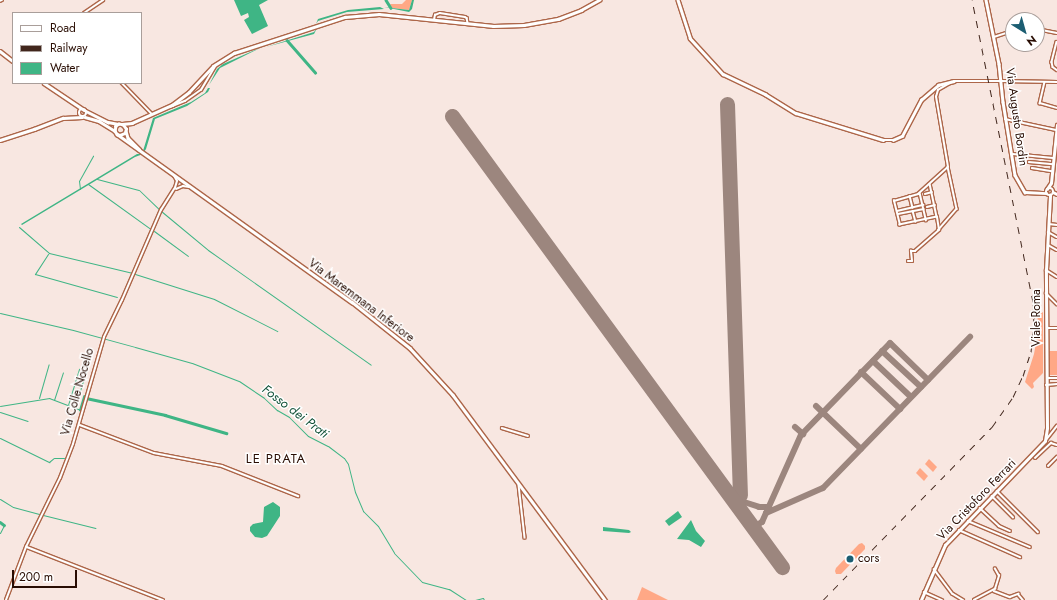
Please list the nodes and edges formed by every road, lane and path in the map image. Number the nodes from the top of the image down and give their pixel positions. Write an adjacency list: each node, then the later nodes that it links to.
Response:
1 (103, 0): 5 (street)
2 (599, 0): 7 (main road)
3 (678, 0): 18 (main road)
4 (986, 0): 11 (main road, Via Augusto Bordin)
5 (85, 12)
6 (434, 20): 7 (main road); 7 (street); 15 (main road)
7 (468, 23)
8 (1045, 30): 10 (street)
9 (1005, 33): 11 (street)
10 (1057, 33)
11 (993, 37): 19 (main road, Via Augusto Bordin)
12 (1057, 42): 16 (street)
13 (0, 51): 14 (main road)
14 (12, 60)
15 (218, 62): 17 (main road); 24 (street)
16 (1057, 70)
17 (200, 80): 24 (street); 26 (main road)
18 (954, 81): 19 (main road); 48 (street)
19 (1001, 81): 20 (street); 33 (main road, Via Augusto Bordin)
20 (1045, 82): 21 (street); 27 (street)
21 (1057, 82)
22 (45, 84): 25 (main road)
23 (123, 84): 30 (street)
24 (206, 84): 26 (street)
25 (79, 108): 28 (main road); 29 (main road)
26 (165, 108): 30 (main road)
27 (1057, 108)
28 (85, 111): 29 (main road); 32 (main road); 35 (main road)
29 (80, 112): 31 (main road); 32 (main road)
30 (152, 114): 34 (main road)
31 (70, 116): 32 (main road); 41 (main road)
32 (84, 117): 38 (main road)
33 (1005, 119): 39 (street); 44 (main road, Via Augusto Bordin)
34 (132, 123): 35 (main road); 37 (main road)
35 (120, 124): 37 (main road); 38 (main road)
36 (1057, 125): 39 (main road)
37 (126, 130): 40 (main road); 42 (main road, Via Maremmana Inferiore)
38 (114, 131): 40 (main road)
39 (1056, 133): 43 (main road)
40 (117, 134): 42 (main road, Via Maremmana Inferiore)
41 (0, 140)
42 (140, 151): 51 (main road, Via Maremmana Inferiore)
43 (1055, 153): 45 (main road)
44 (1011, 154): 45 (street); 56 (main road, Via Augusto Bordin)
45 (1053, 158): 47 (main road)
46 (1029, 162): 47 (street)
47 (1053, 164): 50 (main road)
48 (948, 167): 53 (street); 77 (street)
49 (1032, 168): 50 (street)
50 (1052, 171): 56 (main road)
51 (174, 176): 52 (main road, Via Maremmana Inferiore); 55 (street)
52 (181, 181): 54 (main road, Via Maremmana Inferiore); 55 (street, Via Colle Nocello)
53 (930, 184): 57 (street); 59 (street)
54 (189, 186): 55 (street); 104 (main road, Via Maremmana Inferiore)
55 (176, 188): 93 (street, Via Colle Nocello)
56 (1046, 190): 58 (main road); 62 (main road)
57 (932, 192): 60 (street); 65 (street)
58 (1053, 192): 61 (main road); 62 (main road)
59 (920, 193): 63 (street); 64 (street)
60 (925, 194)
61 (1057, 194)
62 (1050, 195): 75 (main road, Viale Roma)
63 (910, 196): 67 (street); 69 (street)
64 (923, 205): 67 (street); 68 (street)
65 (935, 205): 66 (street); 72 (street)
66 (927, 207)
67 (913, 208): 69 (street)
68 (924, 209): 70 (street); 73 (street)
69 (897, 211): 71 (street)
70 (913, 211): 71 (street); 74 (street)
71 (898, 214): 74 (street)
72 (937, 217): 73 (street); 77 (street)
73 (926, 220): 74 (street)
74 (916, 222)
75 (1049, 224): 76 (street); 78 (main road, Viale Roma)
76 (1057, 225)
77 (939, 230): 82 (street)
78 (1048, 232): 79 (street); 80 (main road, Viale Roma)
79 (1057, 237)
80 (1047, 245): 81 (street); 83 (main road, Viale Roma)
81 (1057, 250)
82 (908, 261)
83 (1046, 270): 84 (street); 85 (main road, Viale Roma)
84 (1057, 277)
85 (1046, 293): 86 (street); 87 (main road, Viale Roma)
86 (1057, 304)
87 (1045, 328): 88 (street); 89 (main road, Viale Roma)
88 (1057, 328)
89 (1046, 378): 90 (street); 91 (main road, Viale Roma)
90 (1057, 378)
91 (1046, 384): 92 (street); 97 (main road, Viale Roma)
92 (1057, 384)
93 (79, 425): 106 (street); 115 (street, Via Colle Nocello)
94 (1057, 426): 96 (street)
95 (502, 428): 98 (street)
96 (1055, 428): 97 (street); 99 (street)
97 (1047, 429): 99 (main road, Viale Roma)
98 (528, 436)
99 (1045, 441): 105 (main road, Via Cristoforo Ferrari)
100 (1057, 445): 102 (street)
101 (1057, 457): 103 (street)
102 (1036, 458)
103 (1048, 466)
104 (519, 485): 114 (street); 124 (main road, Via Maremmana Inferiore)
105 (997, 491): 107 (main road, Via Cristoforo Ferrari); 113 (street)
106 (298, 496)
107 (992, 496): 108 (main road, Via Cristoforo Ferrari); 109 (street)
108 (980, 508): 110 (main road, Via Cristoforo Ferrari); 112 (street)
109 (1013, 517)
110 (968, 521): 111 (main road, Via Cristoforo Ferrari); 116 (street)
111 (959, 530): 117 (street); 118 (main road, Via Cristoforo Ferrari)
112 (1010, 531)
113 (1038, 532)
114 (525, 538)
115 (26, 547): 122 (street, Via Colle Nocello); 123 (street)
116 (1030, 548)
117 (1020, 557)
118 (934, 569): 121 (main road, Via Cristoforo Ferrari); 127 (street)
119 (994, 569): 120 (street)
120 (994, 591): 128 (street); 129 (street)
121 (924, 592): 125 (main road, Via Cristoforo Ferrari); 126 (street)
122 (6, 600)
123 (163, 600)
124 (605, 600)
125 (921, 600)
126 (942, 600)
127 (963, 600)
128 (974, 600)
129 (1023, 600)

